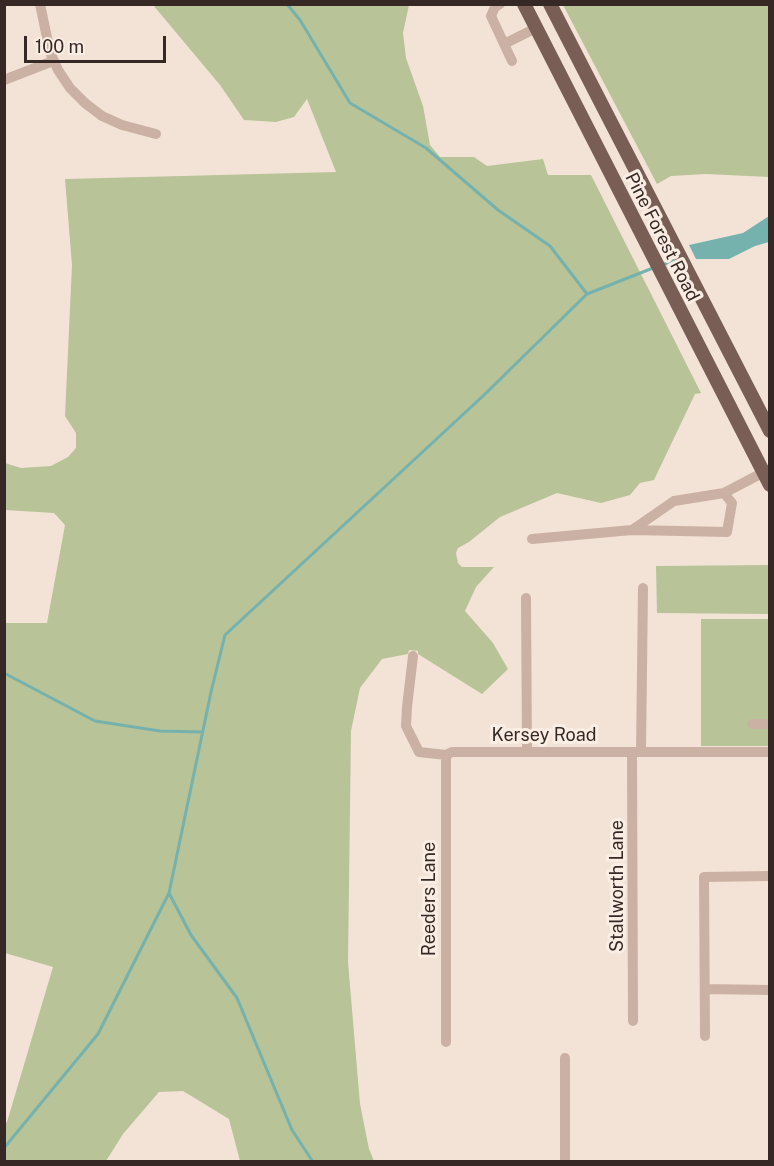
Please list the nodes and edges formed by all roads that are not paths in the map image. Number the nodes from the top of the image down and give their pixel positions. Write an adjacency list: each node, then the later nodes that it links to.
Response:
1 (40, 4): 7 (street)
2 (500, 4): 6 (street)
3 (524, 4): 5 (main road, Pine Forest Road)
4 (550, 4): 11 (main road, Pine Forest Road)
5 (536, 28): 6 (street); 12 (main road, Pine Forest Road)
6 (504, 44): 8 (street)
7 (53, 61): 9 (street); 10 (street)
8 (512, 61)
9 (4, 80)
10 (156, 134)
11 (770, 431)
12 (768, 476): 13 (street)
13 (724, 493): 14 (street); 14 (street)
14 (632, 530): 15 (street)
15 (532, 539)
16 (643, 588): 22 (street, Stallworth Lane)
17 (526, 598): 21 (street)
18 (412, 656): 24 (street, Kersey Road)
19 (752, 724): 20 (street)
20 (770, 724)
21 (527, 752): 22 (street, Kersey Road); 24 (street, Kersey Road)
22 (637, 752): 23 (street, Kersey Road); 28 (street, Stallworth Lane)
23 (770, 752)
24 (446, 755): 30 (street, Reeders Lane)
25 (770, 876): 26 (street)
26 (705, 989): 27 (street); 29 (street)
27 (770, 990)
28 (633, 1021)
29 (705, 1036)
30 (446, 1042)
31 (565, 1058): 32 (street)
32 (565, 1161)

